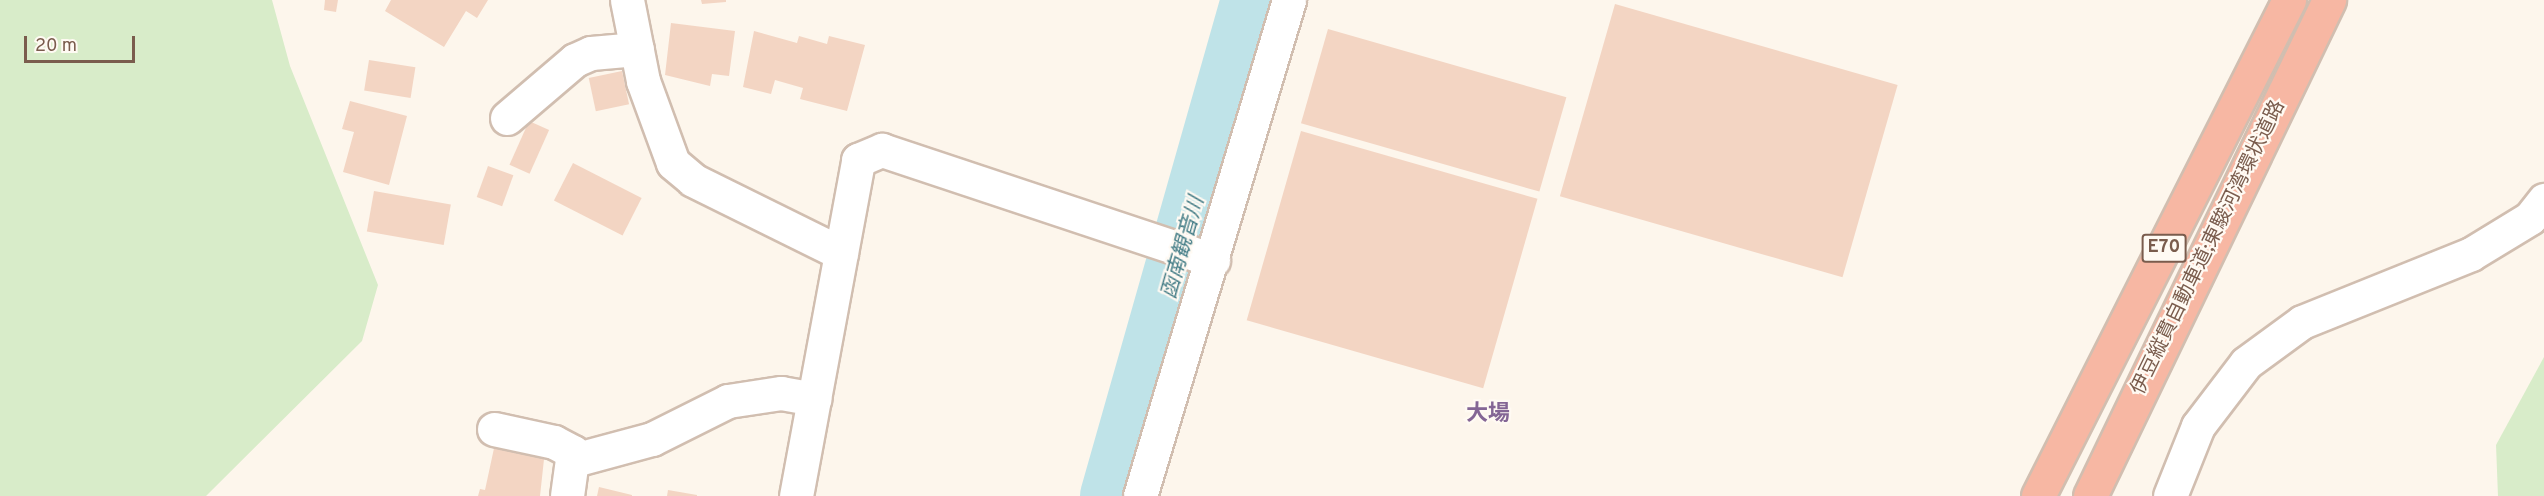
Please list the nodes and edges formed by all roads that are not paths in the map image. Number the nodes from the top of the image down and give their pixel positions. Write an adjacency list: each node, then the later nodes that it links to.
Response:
1 (627, 0): 5 (street)
2 (1289, 0): 9 (street)
3 (2289, 0): 16 (highway, 伊豆縦貫自動車道;東駿河湾環状道路 / E70)
4 (2329, 0): 17 (highway, 伊豆縦貫自動車道;東駿河湾環状道路 / E70)
5 (636, 49): 6 (street); 8 (street)
6 (507, 118)
7 (2544, 200): 18 (street)
8 (841, 253): 9 (street); 10 (street)
9 (1214, 260): 15 (street)
10 (814, 399): 12 (street); 14 (street)
11 (494, 429): 12 (street)
12 (574, 460): 13 (street)
13 (567, 496)
14 (796, 496)
15 (1140, 496)
16 (2038, 496)
17 (2090, 496)
18 (2170, 496)

